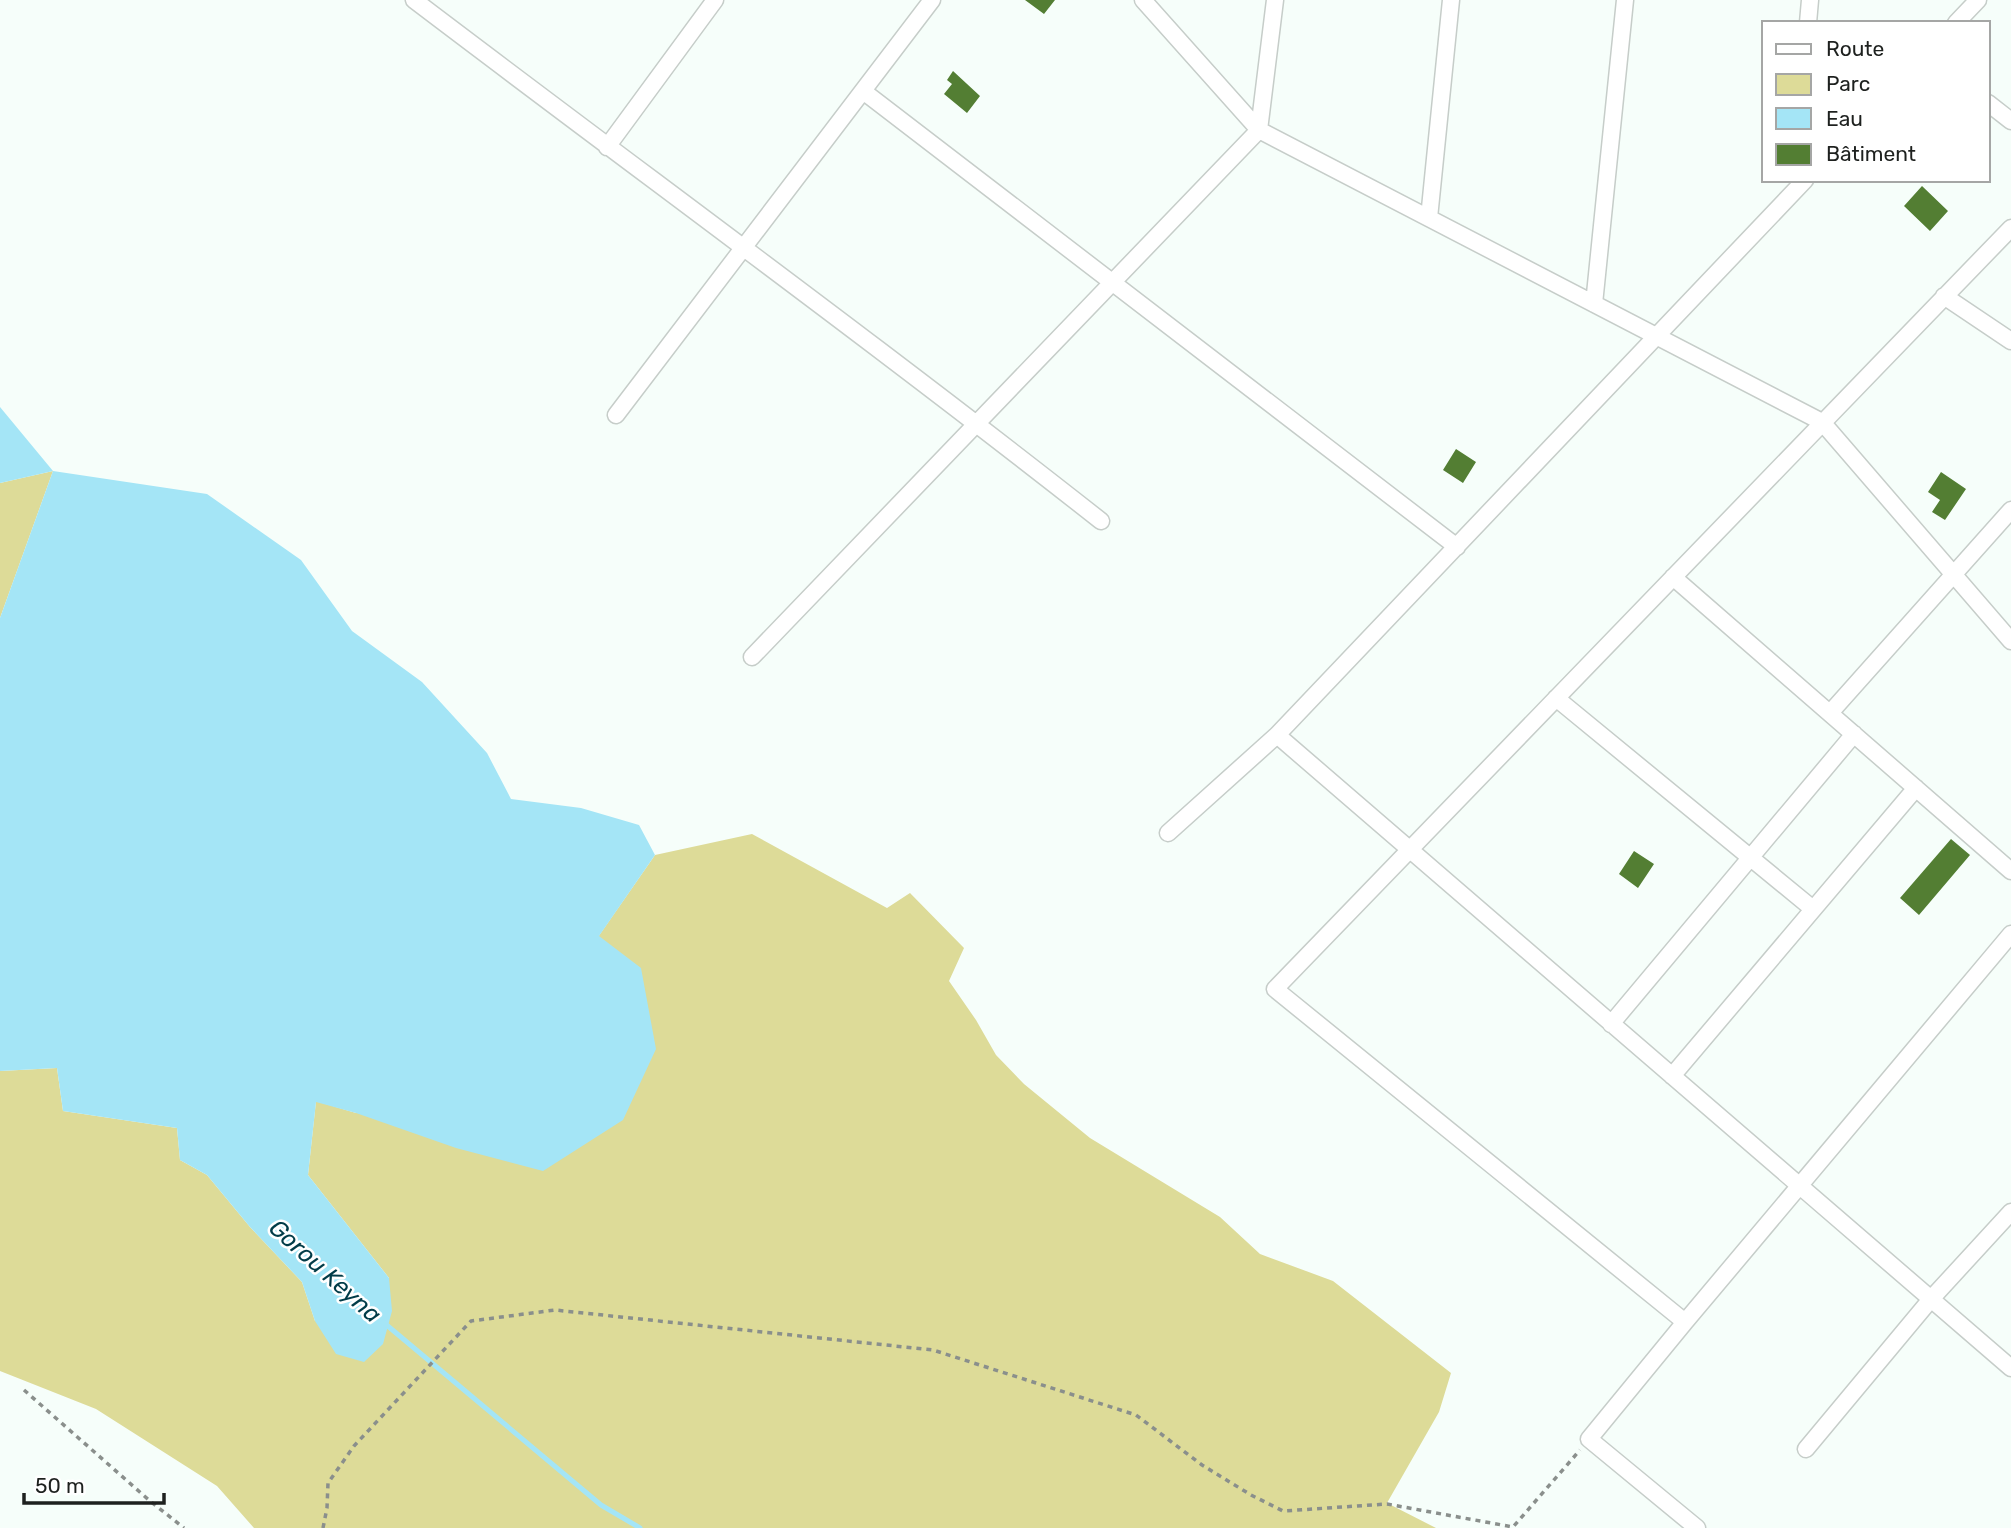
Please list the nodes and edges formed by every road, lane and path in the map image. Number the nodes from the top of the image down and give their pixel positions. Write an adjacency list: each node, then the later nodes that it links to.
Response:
1 (414, 0): 16 (street)
2 (932, 0): 12 (street)
3 (1143, 0): 15 (street)
4 (1275, 0): 15 (street)
5 (1451, 0): 18 (street)
6 (1625, 0): 23 (street)
7 (1810, 0): 10 (street)
8 (1978, 0): 11 (street)
9 (708, 2): 16 (street)
10 (1808, 21)
11 (1958, 21)
12 (863, 90): 20 (street); 21 (street)
13 (1990, 105): 14 (street)
14 (2011, 121)
15 (1259, 131): 18 (street); 21 (street)
16 (607, 147): 20 (street)
17 (1793, 187): 24 (street)
18 (1429, 218): 23 (street)
19 (2011, 228): 22 (street)
20 (744, 248): 26 (street); 28 (street)
21 (1113, 282): 28 (street); 31 (street)
22 (1944, 296): 25 (street); 27 (street)
23 (1594, 304): 24 (street)
24 (1657, 337): 27 (street); 31 (street)
25 (2011, 341)
26 (616, 415)
27 (1822, 422): 32 (street); 33 (street)
28 (977, 424): 30 (street); 35 (street)
29 (2011, 510): 32 (street)
30 (1101, 521)
31 (1457, 547): 39 (street)
32 (1954, 575): 34 (street); 37 (street)
33 (1673, 577): 36 (street); 37 (street)
34 (2011, 641)
35 (752, 657)
36 (1556, 698): 42 (street); 43 (street)
37 (1830, 713): 38 (street)
38 (1854, 734): 40 (street); 43 (street)
39 (1277, 735): 41 (street); 42 (street)
40 (1916, 788): 44 (street); 45 (street)
41 (1168, 833)
42 (1410, 850): 47 (street); 52 (street)
43 (1751, 858): 45 (street); 47 (street)
44 (2011, 871)
45 (1814, 909): 48 (street)
46 (2011, 934): 49 (street)
47 (1611, 1024): 48 (street)
48 (1672, 1076): 49 (street)
49 (1799, 1186): 51 (street); 52 (street)
50 (2011, 1212): 51 (street)
51 (1931, 1299): 53 (street); 56 (street)
52 (1685, 1322): 55 (street)
53 (2011, 1368)
54 (24, 1390): 57 (path)
55 (1589, 1439): 58 (path); 59 (street)
56 (1806, 1449)
57 (184, 1528)
58 (323, 1528)
59 (1698, 1528)

